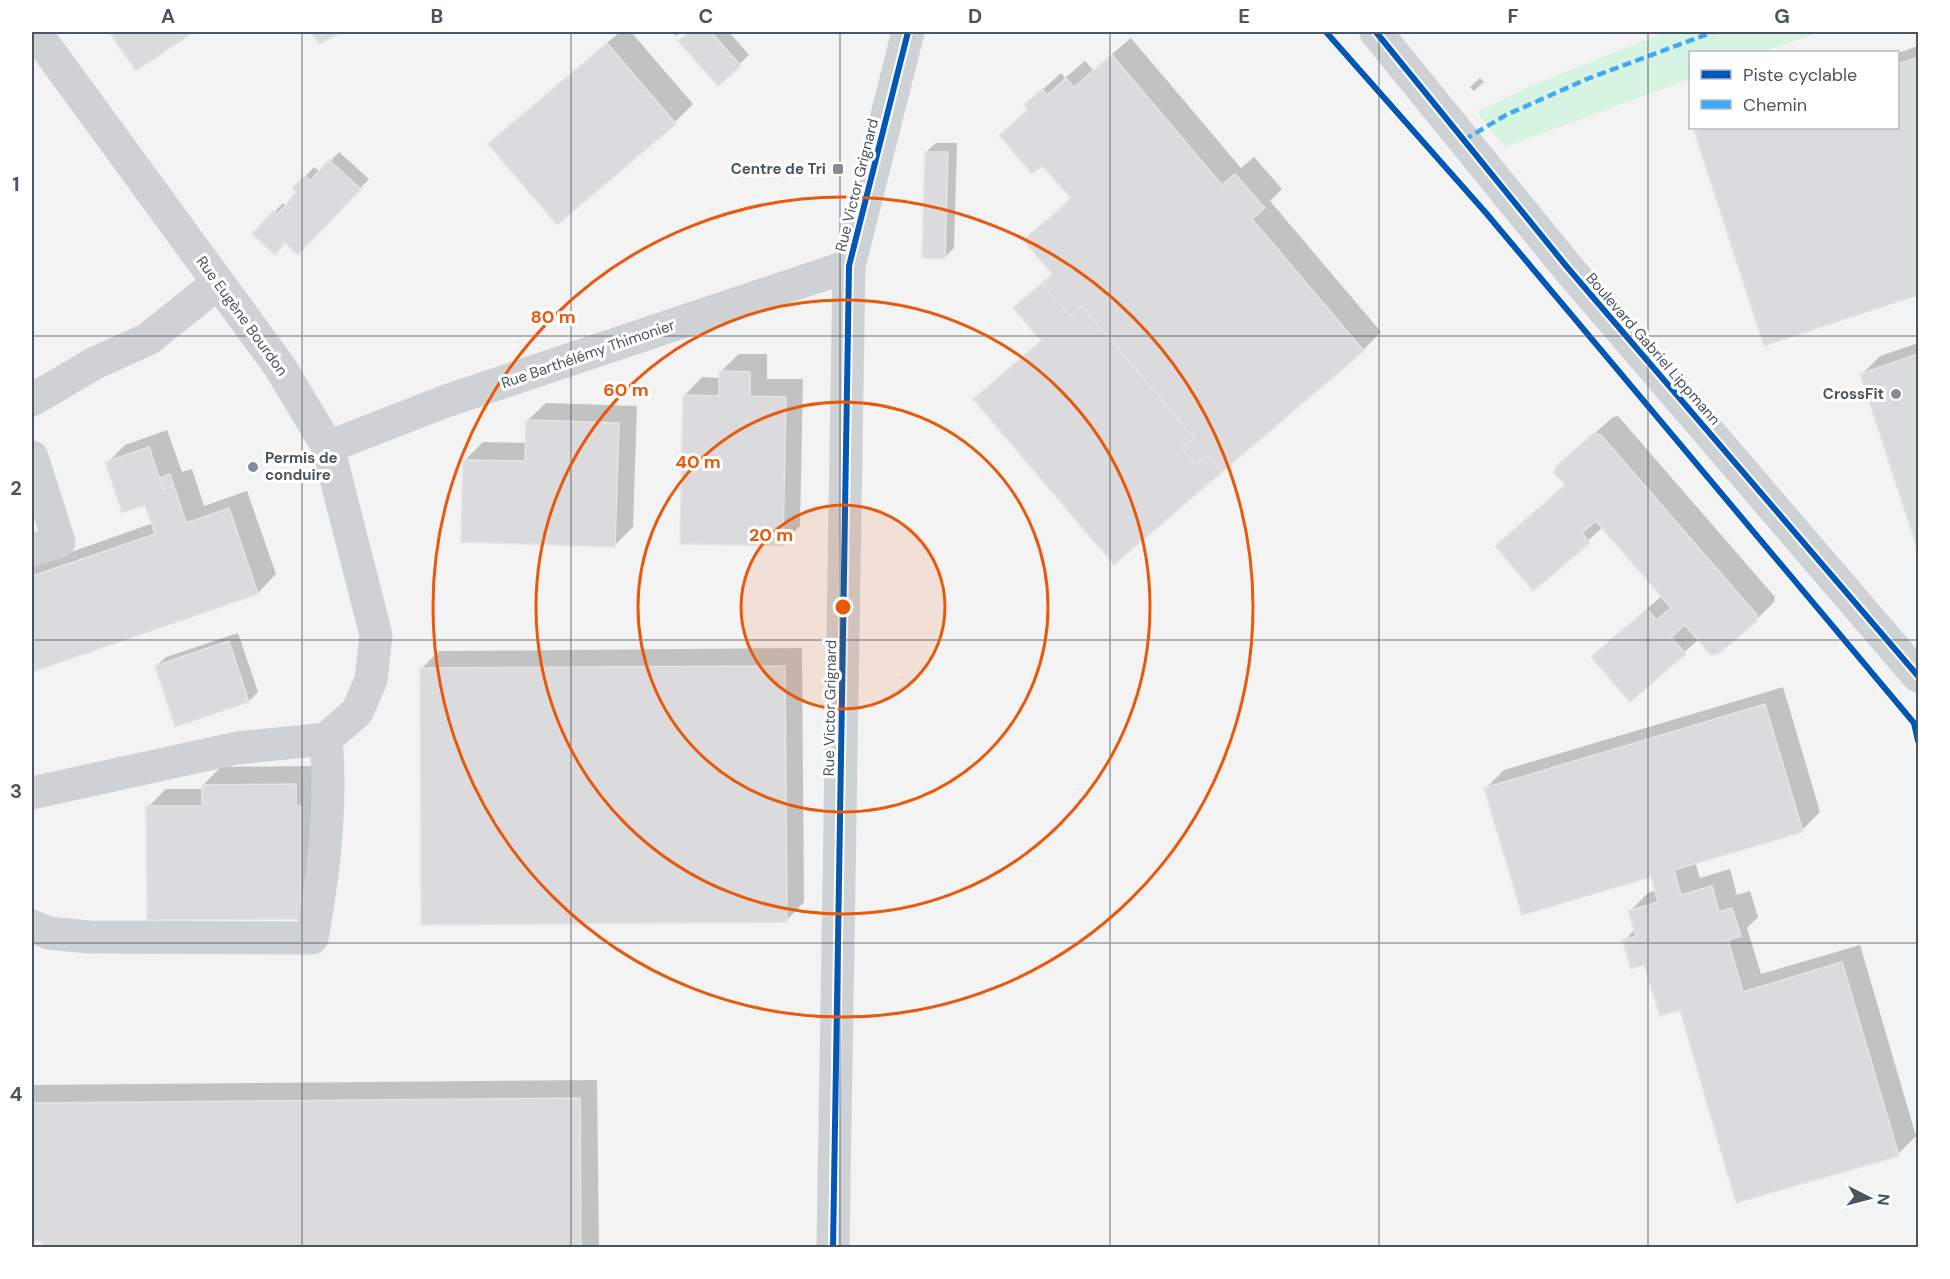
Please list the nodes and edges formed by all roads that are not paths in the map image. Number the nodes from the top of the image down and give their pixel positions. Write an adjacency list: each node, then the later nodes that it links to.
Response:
1 (35, 32): 5 (street, Rue Eugène Bourdon)
2 (908, 32): 4 (street, Rue Victor Grignard)
3 (1376, 32): 10 (street, Boulevard Gabriel Lippmann)
4 (849, 266): 7 (street, Rue Barthélémy Thimonier); 14 (street, Rue Victor Grignard)
5 (218, 283): 6 (street); 7 (street, Rue Eugène Bourdon)
6 (32, 400)
7 (328, 447): 11 (street, Rue Eugène Bourdon)
8 (32, 457): 9 (street)
9 (32, 550)
10 (1918, 676)
11 (326, 739): 12 (street); 13 (street)
12 (32, 792)
13 (32, 926)
14 (832, 1248)

